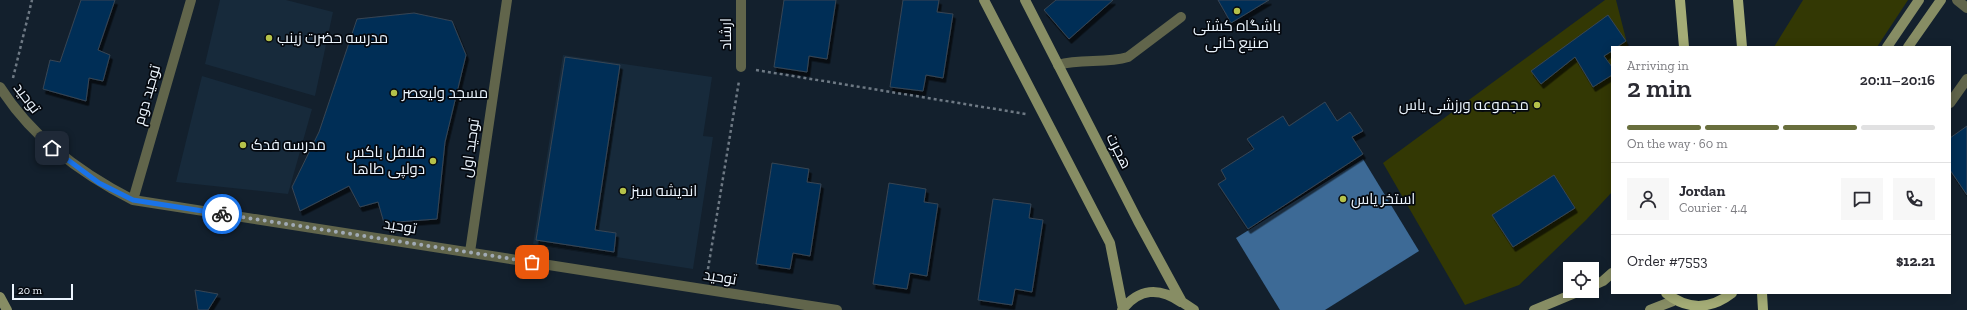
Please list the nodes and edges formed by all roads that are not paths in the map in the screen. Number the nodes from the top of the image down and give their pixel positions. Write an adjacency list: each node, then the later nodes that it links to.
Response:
1 (191, 0): 22 (street, توحید دوم)
2 (507, 0): 23 (street, توحید اول)
3 (741, 0): 18 (street, ارشاد)
4 (984, 0): 36 (main road)
5 (1025, 0): 17 (main road, هجرت)
6 (1680, 0): 13 (main road)
7 (1738, 0): 14 (main road)
8 (1919, 0): 15 (main road)
9 (1941, 0): 16 (main road)
10 (1957, 0): 11 (street)
11 (1967, 8)
12 (1181, 17): 17 (street)
13 (1684, 46)
14 (1742, 46)
15 (1888, 46)
16 (1909, 46)
17 (1058, 65): 31 (main road, هجرت)
18 (741, 67)
19 (1967, 79): 21 (street)
20 (0, 87): 22 (street, توحید)
21 (1951, 102)
22 (133, 200): 23 (street, توحید)
23 (470, 252): 32 (street, توحید)
24 (1611, 274): 25 (main road)
25 (1599, 283)
26 (1731, 294): 33 (main road)
27 (1762, 294): 41 (main road)
28 (0, 297): 34 (main road)
29 (1670, 297): 33 (main road); 40 (main road)
30 (1563, 298): 39 (main road)
31 (1182, 302): 36 (main road); 37 (main road); 38 (main road, هجرت)
32 (770, 305): 35 (street, توحید)
33 (1685, 309)
34 (7, 310)
35 (837, 310)
36 (1122, 310)
37 (1190, 310)
38 (1194, 310)
39 (1534, 310)
40 (1650, 310)
41 (1763, 310)

